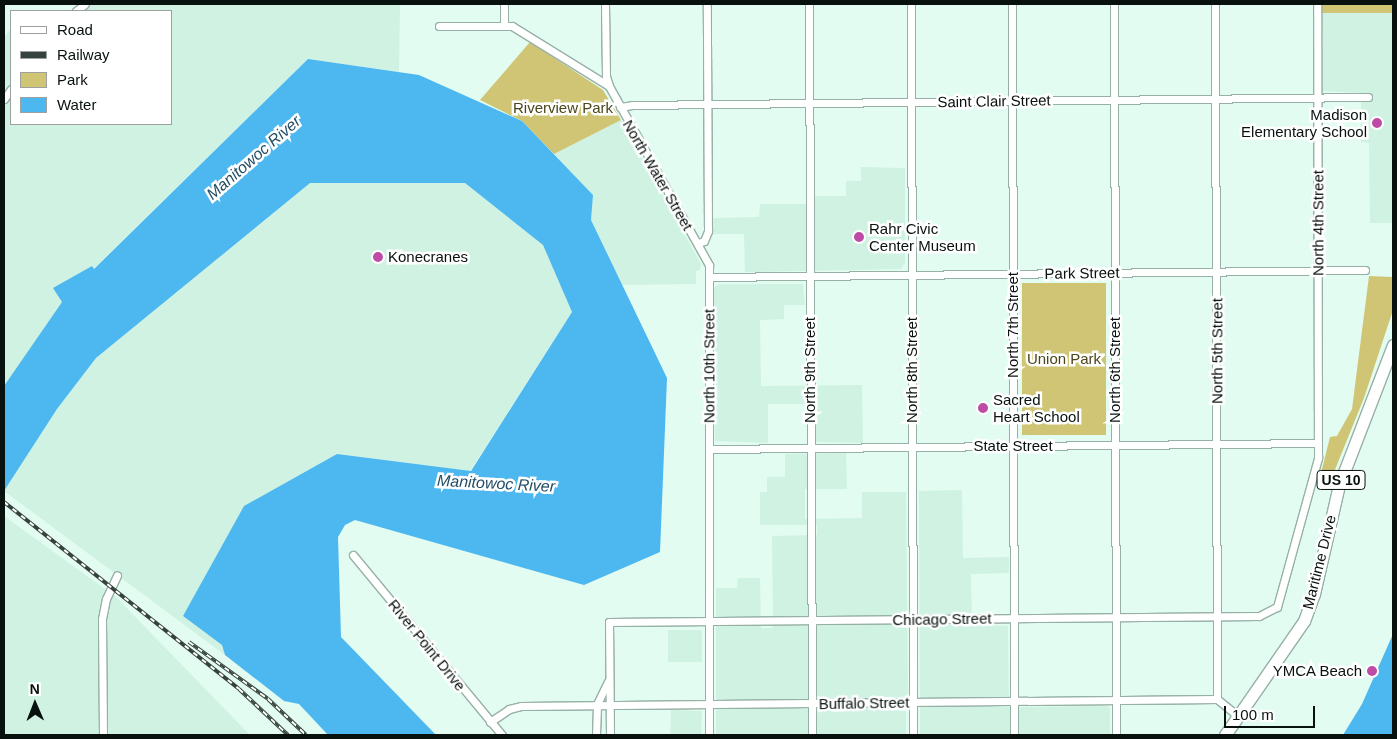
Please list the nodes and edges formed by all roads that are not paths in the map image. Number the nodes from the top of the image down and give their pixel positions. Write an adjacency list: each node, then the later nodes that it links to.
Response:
1 (504, 4): 11 (street)
2 (605, 4): 12 (street)
3 (707, 4): 20 (street)
4 (809, 4): 18 (street, North 9th Street)
5 (911, 4): 19 (street, North 8th Street)
6 (1012, 4): 17 (street, North 7th Street)
7 (1114, 4): 16 (street, North 6th Street)
8 (1215, 4): 15 (street, North 5th Street)
9 (1317, 4): 14 (street, North 4th Street)
10 (439, 26): 11 (street)
11 (504, 26): 12 (street)
12 (609, 86): 21 (street, North Water Street)
13 (1368, 97): 14 (street, Saint Clair Street)
14 (1317, 98): 15 (street, Saint Clair Street); 23 (street, North 4th Street)
15 (1216, 99): 16 (street, Saint Clair Street); 25 (street, North 5th Street)
16 (1114, 100): 17 (street, Saint Clair Street); 26 (street, North 6th Street)
17 (1012, 101): 19 (street, Saint Clair Street); 28 (street, North 7th Street)
18 (809, 103): 19 (street, Saint Clair Street); 20 (street, Saint Clair Street); 29 (street, North 9th Street)
19 (911, 103): 27 (street, North 8th Street)
20 (707, 104): 21 (street, Saint Clair Street); 22 (street)
21 (620, 108): 22 (street, North Water Street)
22 (698, 243): 30 (street, North 10th Street)
23 (1318, 270): 24 (street, Park Street); 25 (street, Park Street); 32 (street, North 4th Street)
24 (1365, 270)
25 (1216, 271): 26 (street, Park Street); 33 (street, North 5th Street)
26 (1114, 272): 28 (street, Park Street); 34 (street, North 6th Street)
27 (911, 274): 28 (street, Park Street); 29 (street, Park Street); 36 (street, North 8th Street)
28 (1013, 274): 35 (street, North 7th Street)
29 (810, 276): 30 (street, Park Street); 37 (street, North 9th Street)
30 (709, 277): 38 (street, North 10th Street)
31 (1393, 345): 57 (main road, Maritime Drive / US 10)
32 (1318, 443): 33 (street, State Street); 41 (street, North 4th Street)
33 (1217, 444): 34 (street, State Street); 42 (street, North 5th Street)
34 (1115, 445): 35 (street, State Street); 43 (street, North 6th Street)
35 (1013, 446): 36 (street, State Street); 44 (street, North 7th Street)
36 (912, 447): 37 (street, State Street); 45 (street, North 8th Street)
37 (810, 448): 38 (street, State Street); 46 (street, North 9th Street)
38 (708, 449): 47 (street, North 10th Street)
39 (353, 555): 58 (street, River Point Drive)
40 (117, 575): 59 (street)
41 (1273, 611): 42 (street, Chicago Street)
42 (1217, 616): 43 (street, Chicago Street); 49 (street, North 5th Street)
43 (1116, 617): 44 (street, Chicago Street); 50 (street, North 6th Street)
44 (1014, 618): 45 (street, Chicago Street); 51 (street, North 7th Street)
45 (913, 620): 46 (street, Chicago Street); 52 (street, North 8th Street)
46 (811, 621): 47 (street, Chicago Street); 53 (street, North 9th Street)
47 (710, 622): 48 (street, Chicago Street); 54 (street, North 10th Street)
48 (608, 680): 55 (street); 56 (street)
49 (1217, 699): 50 (street, Buffalo Street); 57 (street)
50 (1116, 701): 51 (street, Buffalo Street); 67 (street, North 6th Street)
51 (1014, 702): 52 (street, Buffalo Street); 66 (street, North 7th Street)
52 (913, 703): 53 (street, Buffalo Street); 65 (street, North 8th Street)
53 (812, 704): 54 (street, Buffalo Street); 64 (street, North 9th Street)
54 (710, 705): 56 (street, Buffalo Street); 63 (street, North 10th Street)
55 (597, 706): 56 (street, Buffalo Street); 58 (street, Buffalo Street); 61 (street)
56 (609, 706): 62 (street)
57 (1237, 715): 68 (main road, Maritime Drive / US 10)
58 (490, 722): 60 (street, River Point Drive)
59 (103, 735)
60 (502, 735)
61 (596, 735)
62 (610, 735)
63 (710, 735)
64 (812, 735)
65 (913, 735)
66 (1014, 735)
67 (1116, 735)
68 (1225, 735)

